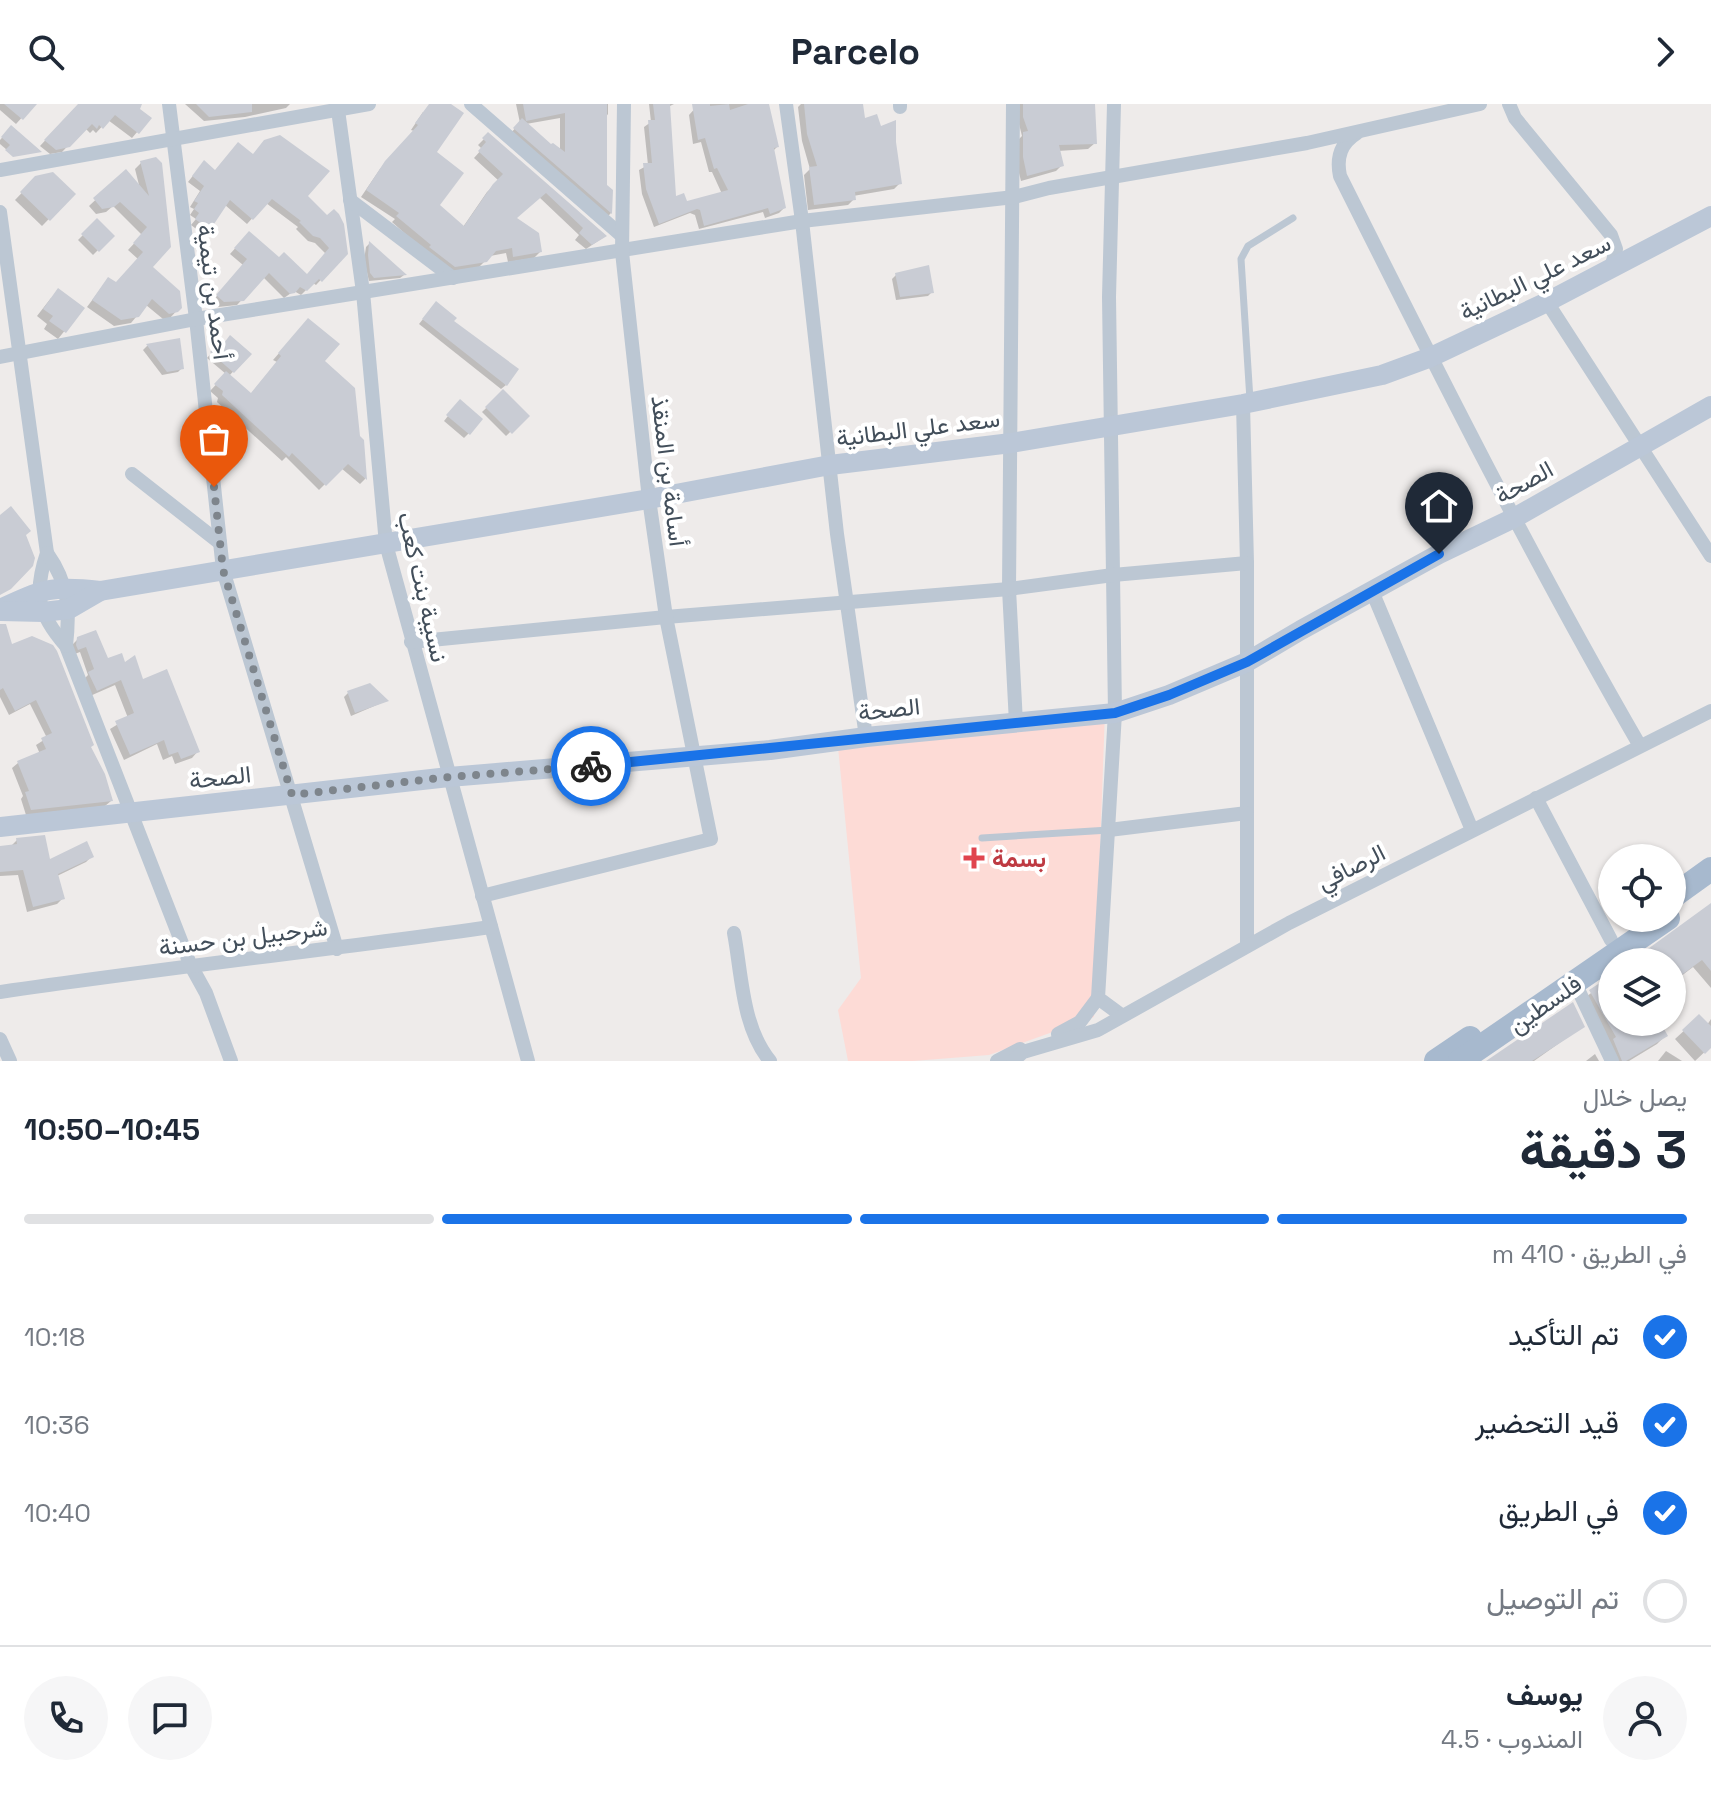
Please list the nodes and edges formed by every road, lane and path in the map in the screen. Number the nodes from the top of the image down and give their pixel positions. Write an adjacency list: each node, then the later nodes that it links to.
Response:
1 (169, 104): 12 (street, أحمد بن تيمية)
2 (369, 104): 10 (street)
3 (471, 104): 21 (street)
4 (624, 104): 21 (street, أسامة بن المنقذ)
5 (786, 104): 20 (street)
6 (1013, 104): 15 (street)
7 (1114, 104): 14 (street)
8 (1480, 104): 11 (street)
9 (1509, 104): 23 (street)
10 (338, 110): 12 (street); 16 (street, نسيبة بنت كعب)
11 (1358, 132): 14 (street); 30 (street)
12 (172, 139): 13 (street); 27 (street, أحمد بن تيمية)
13 (0, 170)
14 (1112, 177): 15 (street); 33 (street)
15 (1014, 197): 20 (street); 34 (street)
16 (350, 200): 24 (street); 25 (street, نسيبة بنت كعب)
17 (0, 212): 28 (street)
18 (1711, 216): 23 (main road, سعد علي البطانية)
19 (1293, 218): 31 (lane)
20 (802, 221): 22 (street); 36 (street)
21 (621, 235): 22 (street, أسامة بن المنقذ)
22 (622, 252): 24 (street); 38 (street, أسامة بن المنقذ)
23 (1611, 269): 26 (main road, سعد علي البطانية)
24 (453, 278): 25 (street)
25 (363, 292): 27 (street); 41 (street, نسيبة بنت كعب)
26 (1547, 302): 30 (main road, سعد علي البطانية); 35 (street)
27 (196, 319): 28 (street); 40 (street, أحمد بن تيمية)
28 (20, 354): 29 (street); 42 (street)
29 (0, 357)
30 (1431, 357): 31 (main road, سعد علي البطانية); 39 (street)
31 (1247, 403): 33 (main road, سعد علي البطانية); 44 (street)
32 (1711, 406): 35 (main road, الصحة)
33 (1113, 425): 34 (main road, سعد علي البطانية); 46 (street)
34 (1011, 443): 36 (main road, سعد علي البطانية); 48 (street)
35 (1639, 447): 39 (main road, الصحة); 43 (street)
36 (830, 465): 38 (main road, سعد علي البطانية); 52 (street)
37 (132, 474): 40 (street)
38 (649, 499): 41 (main road, سعد علي البطانية); 56 (street, أسامة بن المنقذ)
39 (1516, 517): 51 (main road, الصحة); 64 (street)
40 (220, 543): 45 (street, أحمد بن تيمية)
41 (386, 544): 45 (main road, سعد علي البطانية); 57 (street, نسيبة بنت كعب)
42 (47, 553): 47 (street); 49 (street)
43 (1711, 556)
44 (1247, 563): 46 (street); 59 (street)
45 (223, 570): 50 (main road, سعد علي البطانية); 67 (street, أحمد بن تيمية)
46 (1113, 575): 48 (street); 61 (street)
47 (64, 586): 49 (main road, سعد علي البطانية); 50 (main road, سعد علي البطانية); 53 (street)
48 (1009, 589): 52 (street); 62 (street)
49 (39, 591): 54 (main road, سعد علي البطانية); 55 (street)
50 (100, 591): 53 (main road, سعد علي البطانية)
51 (1372, 591): 59 (main road, الصحة); 73 (street)
52 (846, 603): 56 (street); 63 (street)
53 (69, 609): 55 (main road, سعد علي البطانية); 58 (street)
54 (0, 610): 55 (main road, سعد علي البطانية)
55 (43, 612): 58 (street)
56 (666, 617): 57 (street); 65 (street, أسامة بن المنقذ)
57 (411, 642): 66 (street, نسيبة بنت كعب)
58 (66, 646): 69 (street)
59 (1247, 662): 61 (main road, الصحة); 70 (street)
60 (1711, 711): 64 (street, الرصافي)
61 (1115, 713): 62 (main road, الصحة); 72 (street)
62 (1016, 723): 63 (main road, الصحة)
63 (866, 737): 65 (main road, الصحة)
64 (1640, 746): 68 (street, الرصافي)
65 (693, 757): 66 (main road, الصحة); 77 (street, أسامة بن المنقذ)
66 (449, 777): 67 (main road, الصحة); 77 (street, نسيبة بنت كعب)
67 (292, 795): 69 (main road, الصحة); 85 (street, أحمد بن تيمية)
68 (1536, 798): 73 (street, الرصافي); 83 (street)
69 (132, 813): 71 (main road, الصحة); 86 (street)
70 (1247, 813): 72 (street); 84 (street)
71 (0, 827)
72 (1109, 830): 74 (lane); 89 (street)
73 (1472, 830): 84 (street, الرصافي)
74 (982, 838)
75 (1710, 875): 76 (main road, فلسطين); 78 (main road, فلسطين)
76 (1686, 889)
77 (482, 896): 79 (street, نسيبة بنت كعب)
78 (1686, 900)
79 (491, 927): 85 (street, شرحبيل بن حسنة); 94 (street, نسيبة بنت كعب)
80 (1622, 932): 83 (main road, فلسطين)
81 (1647, 932): 87 (main road, فلسطين)
82 (734, 933): 95 (street)
83 (1611, 940): 98 (main road, فلسطين)
84 (1247, 946): 90 (street, الرصافي)
85 (337, 949): 86 (street, شرحبيل بن حسنة)
86 (190, 964): 88 (street, شرحبيل بن حسنة); 93 (street)
87 (1575, 983): 99 (main road, فلسطين); 100 (street)
88 (0, 992)
89 (1098, 998): 90 (street); 96 (street)
90 (1121, 1015): 97 (street, الرصافي)
91 (0, 1039): 92 (street)
92 (10, 1061)
93 (231, 1061)
94 (528, 1061)
95 (770, 1061)
96 (997, 1061)
97 (1013, 1061)
98 (1436, 1061)
99 (1460, 1061)
100 (1612, 1061)

